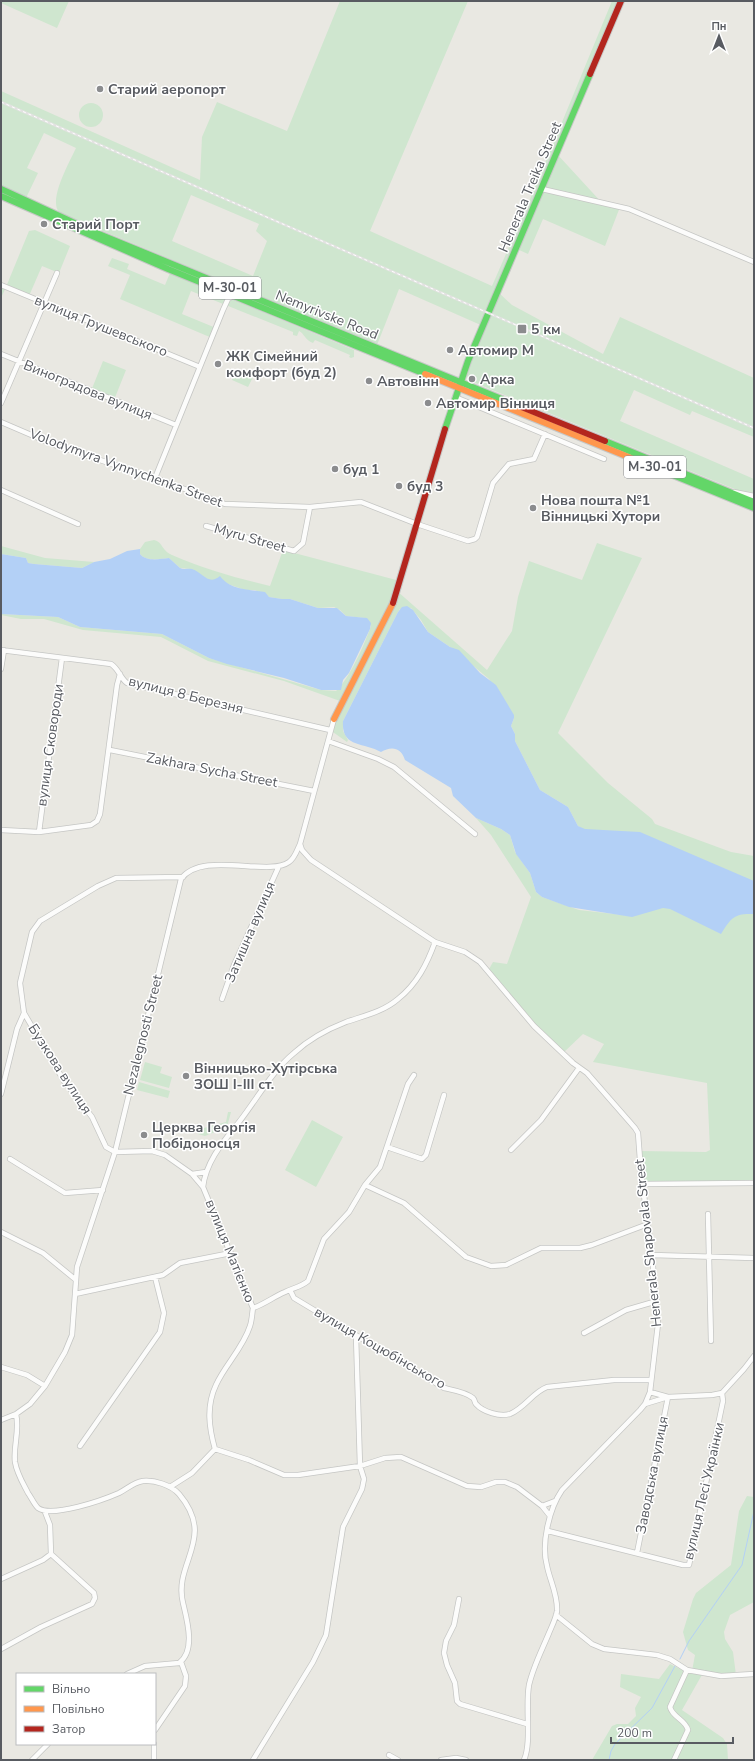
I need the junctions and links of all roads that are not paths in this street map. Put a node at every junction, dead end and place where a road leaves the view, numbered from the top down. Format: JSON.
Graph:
{"nodes":[{"id":1,"x":621,"y":1,"type":"edge"},
{"id":2,"x":1,"y":189,"type":"edge"},
{"id":3,"x":542,"y":189,"type":"junction"},
{"id":4,"x":1,"y":196,"type":"edge"},
{"id":5,"x":754,"y":262,"type":"edge"},
{"id":6,"x":57,"y":273,"type":"dead end"},
{"id":7,"x":1,"y":285,"type":"edge"},
{"id":8,"x":229,"y":296,"type":"junction"},
{"id":9,"x":44,"y":302,"type":"junction"},
{"id":10,"x":1,"y":354,"type":"edge"},
{"id":11,"x":19,"y":361,"type":"junction"},
{"id":12,"x":200,"y":367,"type":"junction"},
{"id":13,"x":459,"y":385,"type":"junction"},
{"id":14,"x":455,"y":397,"type":"junction"},
{"id":15,"x":1,"y":403,"type":"edge"},
{"id":16,"x":1,"y":422,"type":"edge"},
{"id":17,"x":176,"y":425,"type":"junction"},
{"id":18,"x":545,"y":434,"type":"junction"},
{"id":19,"x":604,"y":460,"type":"dead end"},
{"id":20,"x":155,"y":478,"type":"junction"},
{"id":21,"x":1,"y":490,"type":"edge"},
{"id":22,"x":726,"y":490,"type":"junction"},
{"id":23,"x":754,"y":496,"type":"edge"},
{"id":24,"x":754,"y":502,"type":"edge"},
{"id":25,"x":310,"y":507,"type":"junction"},
{"id":26,"x":754,"y":508,"type":"edge"},
{"id":27,"x":78,"y":524,"type":"dead end"},
{"id":28,"x":417,"y":524,"type":"junction"},
{"id":29,"x":206,"y":526,"type":"dead end"},
{"id":30,"x":2,"y":650,"type":"edge"},
{"id":31,"x":62,"y":658,"type":"junction"},
{"id":32,"x":1,"y":669,"type":"edge"},
{"id":33,"x":120,"y":674,"type":"junction"},
{"id":34,"x":334,"y":720,"type":"joint"},
{"id":35,"x":330,"y":730,"type":"junction"},
{"id":36,"x":328,"y":741,"type":"junction"},
{"id":37,"x":110,"y":750,"type":"junction"},
{"id":38,"x":314,"y":791,"type":"junction"},
{"id":39,"x":1,"y":830,"type":"edge"},
{"id":40,"x":39,"y":832,"type":"junction"},
{"id":41,"x":475,"y":834,"type":"dead end"},
{"id":42,"x":300,"y":844,"type":"junction"},
{"id":43,"x":278,"y":866,"type":"junction"},
{"id":44,"x":183,"y":876,"type":"junction"},
{"id":45,"x":435,"y":942,"type":"junction"},
{"id":46,"x":222,"y":999,"type":"dead end"},
{"id":47,"x":24,"y":1012,"type":"junction"},
{"id":48,"x":579,"y":1068,"type":"junction"},
{"id":49,"x":414,"y":1075,"type":"dead end"},
{"id":50,"x":1,"y":1094,"type":"edge"},
{"id":51,"x":444,"y":1095,"type":"dead end"},
{"id":52,"x":120,"y":1143,"type":"dead end"},
{"id":53,"x":388,"y":1147,"type":"junction"},
{"id":54,"x":511,"y":1150,"type":"dead end"},
{"id":55,"x":115,"y":1152,"type":"junction"},
{"id":56,"x":10,"y":1159,"type":"dead end"},
{"id":57,"x":206,"y":1172,"type":"junction"},
{"id":58,"x":192,"y":1174,"type":"junction"},
{"id":59,"x":754,"y":1183,"type":"edge"},
{"id":60,"x":642,"y":1184,"type":"junction"},
{"id":61,"x":365,"y":1185,"type":"junction"},
{"id":62,"x":204,"y":1187,"type":"junction"},
{"id":63,"x":103,"y":1190,"type":"junction"},
{"id":64,"x":708,"y":1214,"type":"dead end"},
{"id":65,"x":648,"y":1224,"type":"junction"},
{"id":66,"x":1,"y":1232,"type":"edge"},
{"id":67,"x":231,"y":1253,"type":"junction"},
{"id":68,"x":652,"y":1255,"type":"junction"},
{"id":69,"x":708,"y":1258,"type":"junction"},
{"id":70,"x":754,"y":1258,"type":"edge"},
{"id":71,"x":155,"y":1277,"type":"junction"},
{"id":72,"x":76,"y":1280,"type":"junction"},
{"id":73,"x":290,"y":1290,"type":"junction"},
{"id":74,"x":75,"y":1294,"type":"junction"},
{"id":75,"x":657,"y":1301,"type":"junction"},
{"id":76,"x":253,"y":1308,"type":"junction"},
{"id":77,"x":584,"y":1333,"type":"dead end"},
{"id":78,"x":356,"y":1336,"type":"junction"},
{"id":79,"x":711,"y":1341,"type":"dead end"},
{"id":80,"x":754,"y":1356,"type":"edge"},
{"id":81,"x":1,"y":1367,"type":"edge"},
{"id":82,"x":651,"y":1380,"type":"junction"},
{"id":83,"x":45,"y":1386,"type":"junction"},
{"id":84,"x":650,"y":1392,"type":"junction"},
{"id":85,"x":722,"y":1393,"type":"junction"},
{"id":86,"x":668,"y":1397,"type":"junction"},
{"id":87,"x":645,"y":1404,"type":"junction"},
{"id":88,"x":16,"y":1414,"type":"junction"},
{"id":89,"x":1,"y":1420,"type":"edge"},
{"id":90,"x":80,"y":1446,"type":"dead end"},
{"id":91,"x":215,"y":1449,"type":"junction"},
{"id":92,"x":360,"y":1466,"type":"junction"},
{"id":93,"x":170,"y":1487,"type":"junction"},
{"id":94,"x":555,"y":1501,"type":"junction"},
{"id":95,"x":542,"y":1506,"type":"junction"},
{"id":96,"x":45,"y":1512,"type":"junction"},
{"id":97,"x":550,"y":1516,"type":"junction"},
{"id":98,"x":548,"y":1531,"type":"junction"},
{"id":99,"x":637,"y":1553,"type":"junction"},
{"id":100,"x":51,"y":1554,"type":"junction"},
{"id":101,"x":1,"y":1579,"type":"edge"},
{"id":102,"x":460,"y":1599,"type":"dead end"},
{"id":103,"x":556,"y":1615,"type":"junction"},
{"id":104,"x":1,"y":1649,"type":"edge"},
{"id":105,"x":181,"y":1662,"type":"junction"},
{"id":106,"x":687,"y":1670,"type":"junction"},
{"id":107,"x":129,"y":1673,"type":"edge"},
{"id":108,"x":754,"y":1674,"type":"edge"},
{"id":109,"x":527,"y":1724,"type":"junction"},
{"id":110,"x":156,"y":1729,"type":"edge"},
{"id":111,"x":47,"y":1745,"type":"edge"},
{"id":112,"x":154,"y":1745,"type":"edge"},
{"id":113,"x":389,"y":1755,"type":"dead end"},
{"id":114,"x":32,"y":1760,"type":"edge"},
{"id":115,"x":154,"y":1760,"type":"edge"},
{"id":116,"x":253,"y":1760,"type":"edge"},
{"id":117,"x":398,"y":1760,"type":"edge"},
{"id":118,"x":441,"y":1760,"type":"edge"},
{"id":119,"x":466,"y":1760,"type":"edge"},
{"id":120,"x":524,"y":1760,"type":"edge"},
{"id":121,"x":674,"y":1760,"type":"edge"}],
"edges":[{"from":1,"to":3,"type":"main road","name":"Henerala Treika Street"},
{"from":2,"to":13,"type":"main road","name":"Nemyrivske Road","number":"М-30-01"},
{"from":3,"to":5,"type":"street"},
{"from":3,"to":13,"type":"main road","name":"Henerala Treika Street"},
{"from":4,"to":8,"type":"main road","name":"Nemyrivske Road","number":"М-30-01"},
{"from":6,"to":9,"type":"street"},
{"from":7,"to":9,"type":"street","name":"вулиця Грушевського"},
{"from":8,"to":12,"type":"street"},
{"from":8,"to":13,"type":"main road","name":"Nemyrivske Road","number":"М-30-01"},
{"from":9,"to":11,"type":"street"},
{"from":9,"to":12,"type":"street","name":"вулиця Грушевського"},
{"from":10,"to":11,"type":"street","name":"Виноградова вулиця"},
{"from":11,"to":15,"type":"street"},
{"from":11,"to":17,"type":"street","name":"Виноградова вулиця"},
{"from":12,"to":17,"type":"street"},
{"from":13,"to":14,"type":"main road","name":"Henerala Treika Street"},
{"from":13,"to":22,"type":"main road","name":"Nemyrivske Road","number":"М-30-01"},
{"from":13,"to":26,"type":"main road","name":"Nemyrivske Road","number":"М-30-01"},
{"from":14,"to":18,"type":"street"},
{"from":14,"to":28,"type":"main road","name":"Henerala Treika Street"},
{"from":16,"to":20,"type":"street","name":"Volodymyra Vynnychenka Street"},
{"from":17,"to":20,"type":"street"},
{"from":18,"to":19,"type":"street"},
{"from":18,"to":28,"type":"street","name":"Volodymyra Vynnychenka Street"},
{"from":20,"to":25,"type":"street","name":"Volodymyra Vynnychenka Street"},
{"from":21,"to":27,"type":"street"},
{"from":22,"to":23,"type":"street"},
{"from":22,"to":24,"type":"main road","number":"М-30-01"},
{"from":25,"to":28,"type":"street","name":"Volodymyra Vynnychenka Street"},
{"from":25,"to":29,"type":"street","name":"Myru Street"},
{"from":28,"to":34,"type":"main road","name":"Henerala Treika Street"},
{"from":30,"to":31,"type":"street","name":"вулиця 8 Березня"},
{"from":30,"to":32,"type":"street"},
{"from":31,"to":33,"type":"street","name":"вулиця 8 Березня"},
{"from":31,"to":40,"type":"street","name":"вулиця Сковороди"},
{"from":33,"to":35,"type":"street","name":"вулиця 8 Березня"},
{"from":33,"to":37,"type":"street"},
{"from":34,"to":35,"type":"street"},
{"from":35,"to":36,"type":"street"},
{"from":36,"to":38,"type":"street"},
{"from":36,"to":41,"type":"street"},
{"from":37,"to":38,"type":"street","name":"Zakhara Sycha Street"},
{"from":37,"to":40,"type":"street"},
{"from":38,"to":42,"type":"street"},
{"from":39,"to":40,"type":"street"},
{"from":42,"to":43,"type":"street"},
{"from":42,"to":45,"type":"street","name":"Henerala Shapovala Street"},
{"from":43,"to":44,"type":"street"},
{"from":43,"to":46,"type":"street","name":"Затишна вулиця"},
{"from":44,"to":47,"type":"street","name":"Бузкова вулиця"},
{"from":44,"to":55,"type":"street","name":"Nezalegnosti Street"},
{"from":45,"to":48,"type":"street","name":"Henerala Shapovala Street"},
{"from":45,"to":57,"type":"street","name":"вулиця Матієнко"},
{"from":47,"to":50,"type":"street"},
{"from":47,"to":55,"type":"street","name":"Бузкова вулиця"},
{"from":48,"to":54,"type":"street"},
{"from":48,"to":60,"type":"street","name":"Henerala Shapovala Street"},
{"from":49,"to":53,"type":"street"},
{"from":51,"to":53,"type":"street"},
{"from":52,"to":55,"type":"street"},
{"from":53,"to":61,"type":"street"},
{"from":55,"to":58,"type":"street","name":"вулиця Матієнко"},
{"from":55,"to":63,"type":"street"},
{"from":56,"to":63,"type":"street"},
{"from":57,"to":58,"type":"street"},
{"from":57,"to":62,"type":"street","name":"вулиця Матієнко"},
{"from":58,"to":62,"type":"street","name":"вулиця Матієнко"},
{"from":59,"to":60,"type":"street"},
{"from":60,"to":65,"type":"street","name":"Henerala Shapovala Street"},
{"from":61,"to":65,"type":"street"},
{"from":61,"to":73,"type":"street"},
{"from":62,"to":67,"type":"street","name":"вулиця Матієнко"},
{"from":63,"to":72,"type":"street"},
{"from":64,"to":69,"type":"street"},
{"from":65,"to":68,"type":"street","name":"Henerala Shapovala Street"},
{"from":66,"to":72,"type":"street"},
{"from":67,"to":71,"type":"street"},
{"from":67,"to":76,"type":"street","name":"вулиця Матієнко"},
{"from":68,"to":69,"type":"street"},
{"from":68,"to":75,"type":"street","name":"Henerala Shapovala Street"},
{"from":69,"to":70,"type":"street"},
{"from":69,"to":79,"type":"street"},
{"from":71,"to":74,"type":"street"},
{"from":71,"to":90,"type":"street"},
{"from":72,"to":74,"type":"street"},
{"from":73,"to":76,"type":"street"},
{"from":73,"to":78,"type":"street","name":"вулиця Коцюбінського"},
{"from":74,"to":83,"type":"street"},
{"from":75,"to":77,"type":"street"},
{"from":75,"to":82,"type":"street","name":"Henerala Shapovala Street"},
{"from":76,"to":91,"type":"street","name":"вулиця Матієнко"},
{"from":78,"to":82,"type":"street","name":"вулиця Коцюбінського"},
{"from":78,"to":92,"type":"street"},
{"from":80,"to":85,"type":"street"},
{"from":81,"to":83,"type":"street"},
{"from":82,"to":84,"type":"street","name":"Henerala Shapovala Street"},
{"from":83,"to":88,"type":"street"},
{"from":84,"to":86,"type":"street"},
{"from":84,"to":87,"type":"street","name":"Henerala Shapovala Street"},
{"from":85,"to":86,"type":"street"},
{"from":85,"to":99,"type":"street","name":"вулиця Лесі Українки"},
{"from":86,"to":87,"type":"street"},
{"from":86,"to":99,"type":"street","name":"Заводська вулиця"},
{"from":87,"to":94,"type":"street","name":"Henerala Shapovala Street"},
{"from":88,"to":89,"type":"street"},
{"from":88,"to":96,"type":"street"},
{"from":91,"to":92,"type":"street"},
{"from":91,"to":93,"type":"street"},
{"from":92,"to":95,"type":"street"},
{"from":92,"to":116,"type":"street"},
{"from":93,"to":96,"type":"street"},
{"from":93,"to":105,"type":"street"},
{"from":94,"to":95,"type":"street"},
{"from":94,"to":97,"type":"street","name":"Henerala Shapovala Street"},
{"from":95,"to":97,"type":"street"},
{"from":96,"to":100,"type":"street"},
{"from":97,"to":98,"type":"street","name":"Henerala Shapovala Street"},
{"from":98,"to":99,"type":"street","name":"вулиця Лесі Українки"},
{"from":98,"to":103,"type":"street","name":"Henerala Shapovala Street"},
{"from":100,"to":101,"type":"street"},
{"from":100,"to":104,"type":"street"},
{"from":102,"to":109,"type":"street"},
{"from":103,"to":106,"type":"street"},
{"from":103,"to":109,"type":"street","name":"Henerala Shapovala Street"},
{"from":105,"to":107,"type":"street"},
{"from":105,"to":110,"type":"street"},
{"from":106,"to":108,"type":"street"},
{"from":106,"to":121,"type":"street"},
{"from":109,"to":120,"type":"street","name":"Henerala Shapovala Street"},
{"from":111,"to":114,"type":"street"},
{"from":112,"to":115,"type":"street"},
{"from":113,"to":117,"type":"street"},
{"from":118,"to":119,"type":"street"}]}
